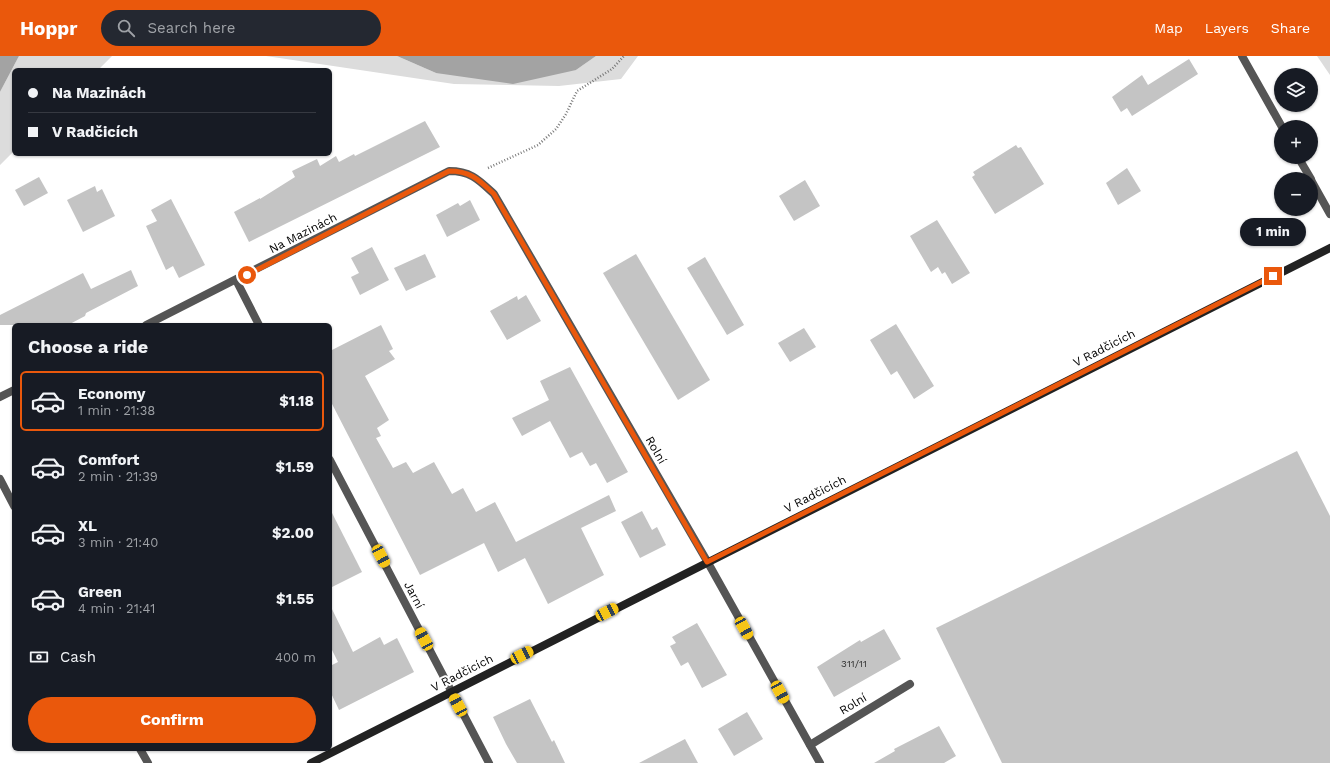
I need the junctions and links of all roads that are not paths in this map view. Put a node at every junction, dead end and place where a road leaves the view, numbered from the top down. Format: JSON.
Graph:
{"nodes":[{"id":1,"x":1242,"y":56,"type":"edge"},
{"id":2,"x":1278,"y":120,"type":"edge"},
{"id":3,"x":472,"y":175,"type":"joint"},
{"id":4,"x":1318,"y":192,"type":"edge"},
{"id":5,"x":1330,"y":214,"type":"edge"},
{"id":6,"x":1330,"y":248,"type":"edge"},
{"id":7,"x":236,"y":280,"type":"junction"},
{"id":8,"x":150,"y":323,"type":"edge"},
{"id":9,"x":258,"y":323,"type":"edge"},
{"id":10,"x":12,"y":391,"type":"edge"},
{"id":11,"x":0,"y":397,"type":"edge"},
{"id":12,"x":332,"y":464,"type":"edge"},
{"id":13,"x":0,"y":479,"type":"edge"},
{"id":14,"x":12,"y":502,"type":"edge"},
{"id":15,"x":707,"y":562,"type":"junction"},
{"id":16,"x":910,"y":684,"type":"dead end"},
{"id":17,"x":451,"y":691,"type":"junction"},
{"id":18,"x":810,"y":745,"type":"junction"},
{"id":19,"x":141,"y":751,"type":"edge"},
{"id":20,"x":148,"y":763,"type":"edge"},
{"id":21,"x":311,"y":763,"type":"edge"},
{"id":22,"x":489,"y":763,"type":"edge"},
{"id":23,"x":820,"y":763,"type":"edge"}],
"edges":[{"from":1,"to":2,"type":"street"},
{"from":3,"to":7,"type":"street","name":"Na Mazinách"},
{"from":3,"to":15,"type":"street","name":"Rolní"},
{"from":4,"to":5,"type":"street"},
{"from":6,"to":15,"type":"street","name":"V Radčicích"},
{"from":7,"to":8,"type":"street","name":"Na Mazinách"},
{"from":7,"to":9,"type":"street"},
{"from":10,"to":11,"type":"street"},
{"from":12,"to":17,"type":"street","name":"Jarní"},
{"from":13,"to":14,"type":"street"},
{"from":15,"to":17,"type":"street","name":"V Radčicích"},
{"from":15,"to":18,"type":"street","name":"Rolní"},
{"from":16,"to":18,"type":"street","name":"Rolní"},
{"from":17,"to":21,"type":"street","name":"V Radčicích"},
{"from":17,"to":22,"type":"street","name":"Jarní"},
{"from":18,"to":23,"type":"street","name":"Rolní"},
{"from":19,"to":20,"type":"street"}]}
